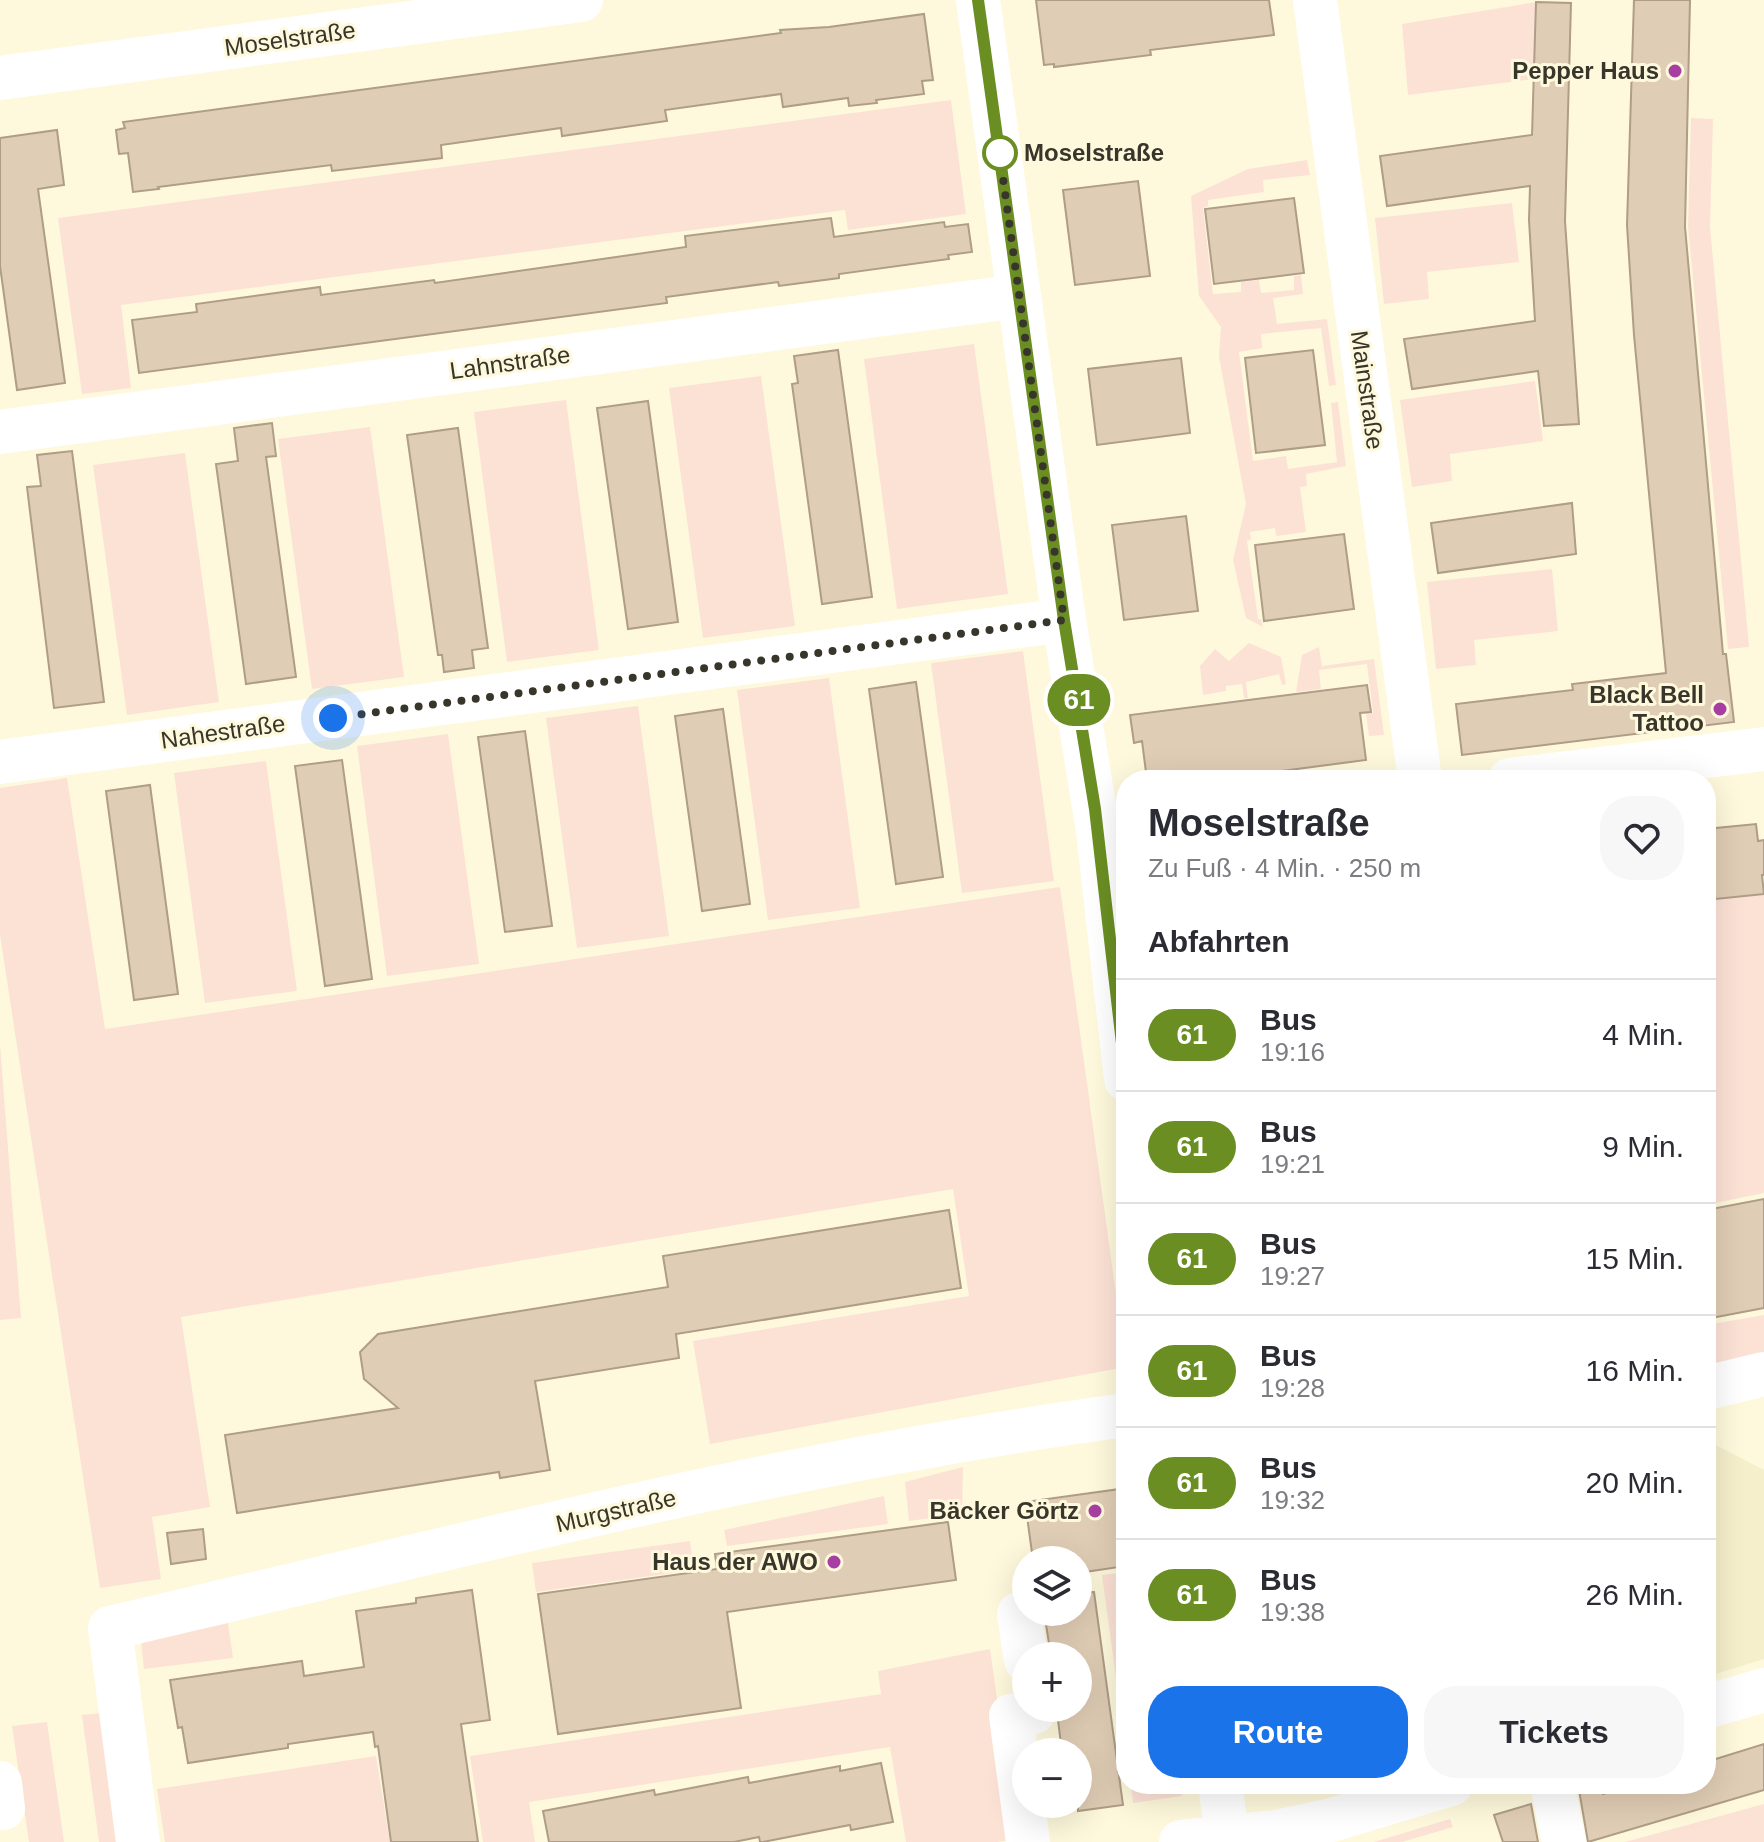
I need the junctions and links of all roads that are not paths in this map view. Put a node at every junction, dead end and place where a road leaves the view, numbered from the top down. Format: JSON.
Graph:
{"nodes":[{"id":1,"x":581,"y":0,"type":"edge"},
{"id":2,"x":978,"y":0,"type":"edge"},
{"id":3,"x":1315,"y":0,"type":"edge"},
{"id":4,"x":0,"y":78,"type":"edge"},
{"id":5,"x":1019,"y":296,"type":"junction"},
{"id":6,"x":0,"y":432,"type":"edge"},
{"id":7,"x":1064,"y":620,"type":"junction"},
{"id":8,"x":1764,"y":749,"type":"edge"},
{"id":9,"x":0,"y":762,"type":"edge"},
{"id":10,"x":1419,"y":770,"type":"edge"},
{"id":11,"x":1592,"y":770,"type":"edge"},
{"id":12,"x":1112,"y":829,"type":"edge"},
{"id":13,"x":1116,"y":900,"type":"edge"},
{"id":14,"x":1764,"y":1374,"type":"edge"},
{"id":15,"x":1716,"y":1386,"type":"edge"},
{"id":16,"x":1116,"y":1416,"type":"edge"},
{"id":17,"x":1764,"y":1690,"type":"edge"},
{"id":18,"x":1716,"y":1704,"type":"edge"},
{"id":19,"x":1035,"y":1724,"type":"edge"},
{"id":20,"x":1223,"y":1794,"type":"edge"},
{"id":21,"x":1418,"y":1794,"type":"edge"},
{"id":22,"x":1554,"y":1794,"type":"edge"},
{"id":23,"x":1041,"y":1822,"type":"edge"},
{"id":24,"x":1238,"y":1838,"type":"edge"},
{"id":25,"x":138,"y":1842,"type":"edge"},
{"id":26,"x":1181,"y":1842,"type":"edge"},
{"id":27,"x":1564,"y":1842,"type":"edge"}],
"edges":[{"from":1,"to":4,"type":"street","name":"Moselstraße"},
{"from":2,"to":5,"type":"street"},
{"from":3,"to":10,"type":"street","name":"Mainstraße"},
{"from":5,"to":6,"type":"street","name":"Lahnstraße"},
{"from":5,"to":7,"type":"street"},
{"from":7,"to":9,"type":"street","name":"Nahestraße"},
{"from":7,"to":12,"type":"street"},
{"from":8,"to":11,"type":"street"},
{"from":12,"to":13,"type":"street"},
{"from":14,"to":15,"type":"street"},
{"from":16,"to":25,"type":"street","name":"Murgstraße"},
{"from":17,"to":18,"type":"street"},
{"from":19,"to":23,"type":"street"},
{"from":20,"to":24,"type":"street"},
{"from":21,"to":24,"type":"street"},
{"from":22,"to":27,"type":"street"},
{"from":24,"to":26,"type":"street"}]}
